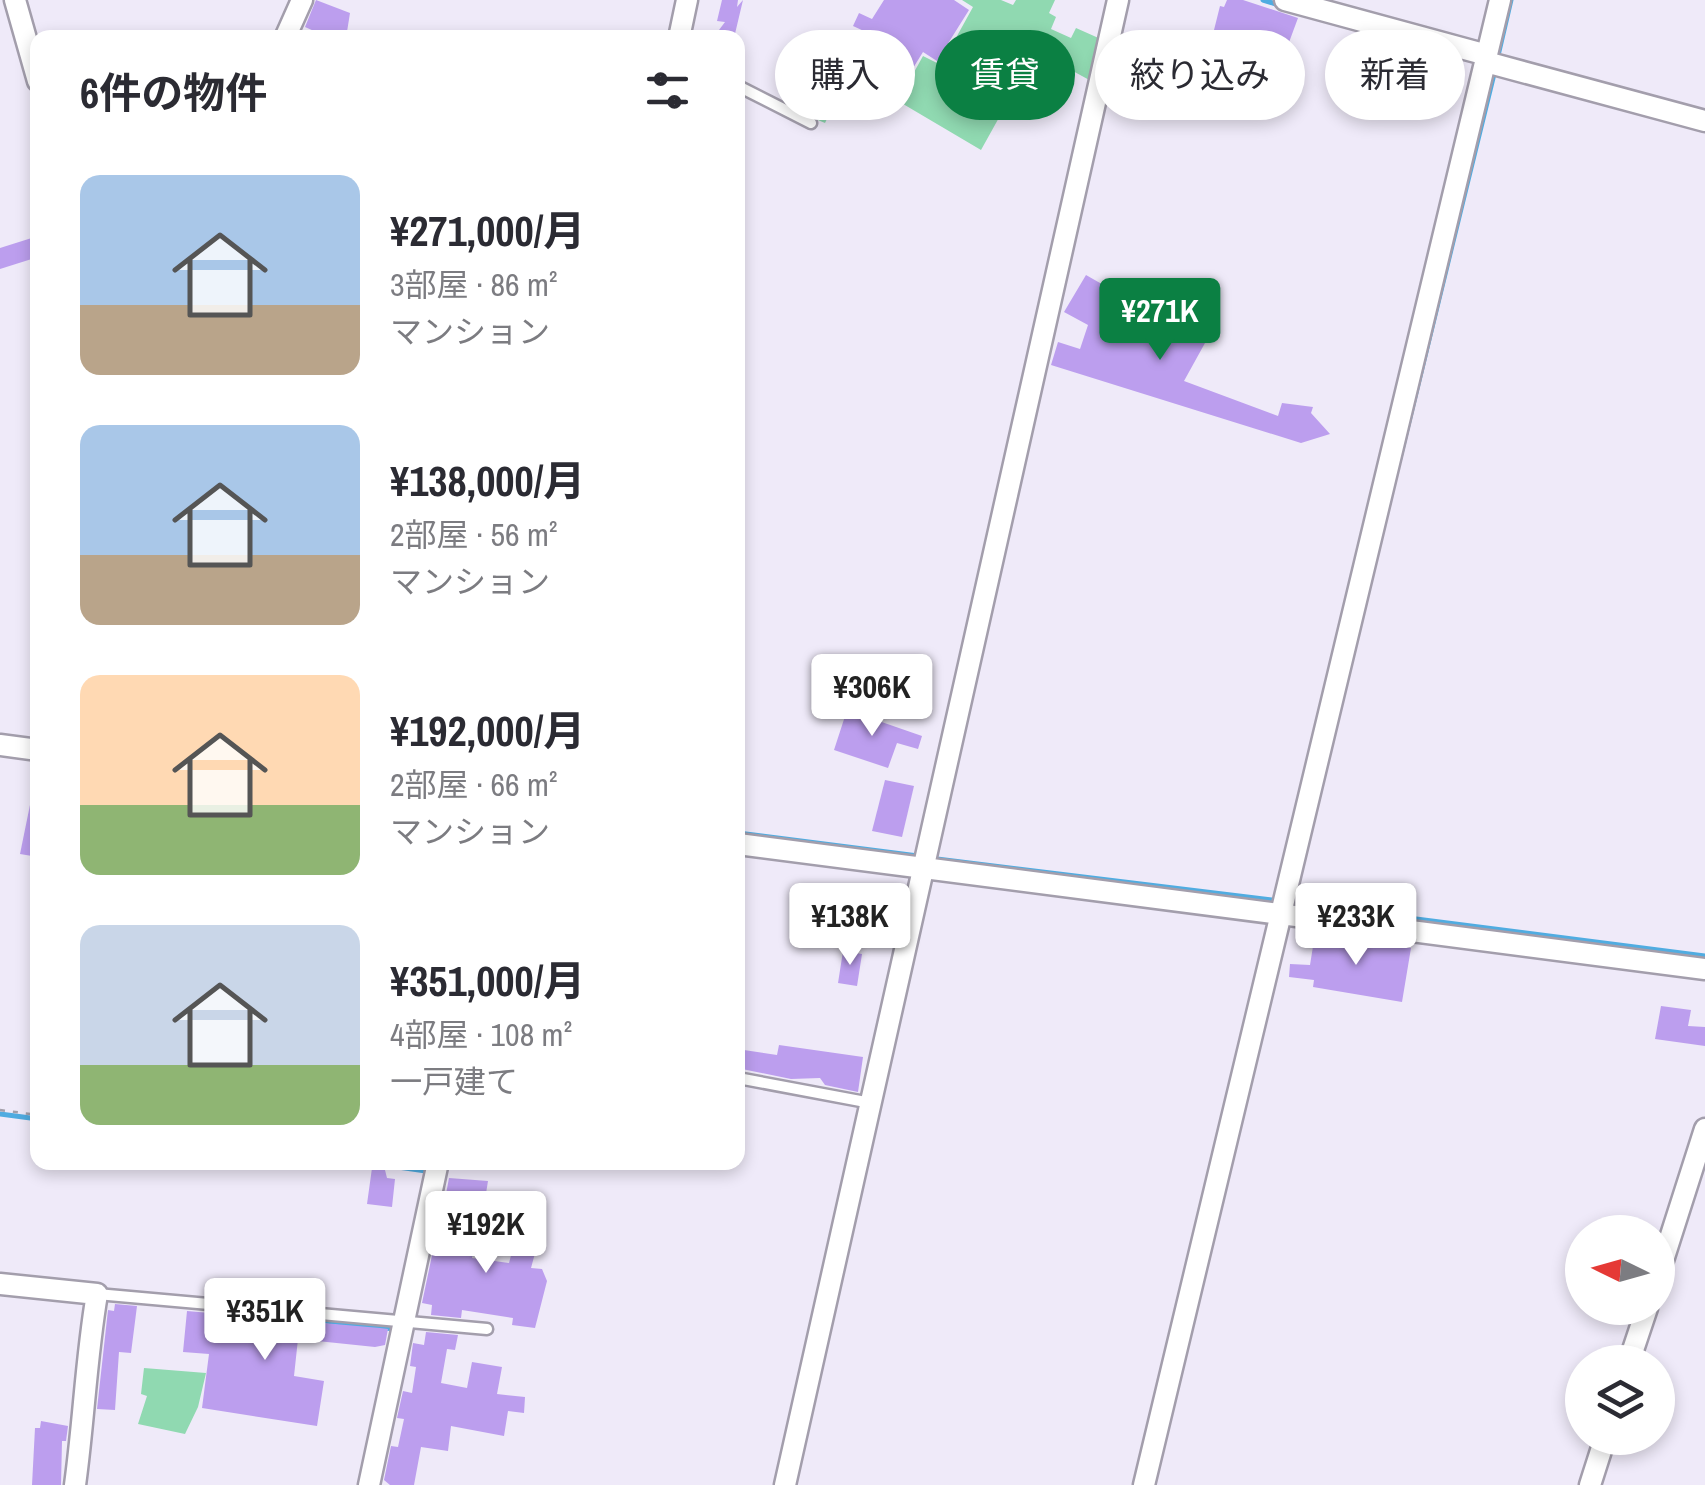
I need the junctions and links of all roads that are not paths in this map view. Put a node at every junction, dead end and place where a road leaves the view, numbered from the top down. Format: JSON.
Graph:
{"nodes":[{"id":1,"x":15,"y":0,"type":"edge"},
{"id":2,"x":302,"y":0,"type":"edge"},
{"id":3,"x":687,"y":0,"type":"edge"},
{"id":4,"x":1118,"y":0,"type":"edge"},
{"id":5,"x":1285,"y":0,"type":"edge"},
{"id":6,"x":1500,"y":0,"type":"edge"},
{"id":7,"x":289,"y":30,"type":"edge"},
{"id":8,"x":681,"y":30,"type":"edge"},
{"id":9,"x":30,"y":52,"type":"edge"},
{"id":10,"x":1486,"y":59,"type":"junction"},
{"id":11,"x":745,"y":90,"type":"edge"},
{"id":12,"x":1705,"y":121,"type":"edge"},
{"id":13,"x":811,"y":123,"type":"dead end"},
{"id":14,"x":0,"y":745,"type":"edge"},
{"id":15,"x":30,"y":749,"type":"edge"},
{"id":16,"x":745,"y":845,"type":"edge"},
{"id":17,"x":925,"y":861,"type":"junction"},
{"id":18,"x":1285,"y":905,"type":"junction"},
{"id":19,"x":1705,"y":968,"type":"edge"},
{"id":20,"x":745,"y":1079,"type":"edge"},
{"id":21,"x":871,"y":1103,"type":"junction"},
{"id":22,"x":1705,"y":1129,"type":"edge"},
{"id":23,"x":437,"y":1170,"type":"edge"},
{"id":24,"x":434,"y":1213,"type":"junction"},
{"id":25,"x":1675,"y":1223,"type":"edge"},
{"id":26,"x":507,"y":1224,"type":"dead end"},
{"id":27,"x":0,"y":1284,"type":"edge"},
{"id":28,"x":97,"y":1296,"type":"junction"},
{"id":29,"x":411,"y":1322,"type":"junction"},
{"id":30,"x":488,"y":1328,"type":"dead end"},
{"id":31,"x":1600,"y":1455,"type":"edge"},
{"id":32,"x":75,"y":1485,"type":"edge"},
{"id":33,"x":369,"y":1485,"type":"edge"},
{"id":34,"x":786,"y":1485,"type":"edge"},
{"id":35,"x":1144,"y":1485,"type":"edge"},
{"id":36,"x":1590,"y":1485,"type":"edge"}],
"edges":[{"from":1,"to":9,"type":"street"},
{"from":2,"to":7,"type":"street"},
{"from":3,"to":8,"type":"street"},
{"from":4,"to":17,"type":"street"},
{"from":5,"to":10,"type":"street"},
{"from":6,"to":10,"type":"street"},
{"from":10,"to":12,"type":"street"},
{"from":10,"to":18,"type":"street"},
{"from":11,"to":13,"type":"lane"},
{"from":14,"to":15,"type":"street"},
{"from":16,"to":17,"type":"street"},
{"from":17,"to":18,"type":"street"},
{"from":17,"to":21,"type":"street"},
{"from":18,"to":19,"type":"street"},
{"from":18,"to":35,"type":"street"},
{"from":20,"to":21,"type":"lane"},
{"from":21,"to":34,"type":"street"},
{"from":22,"to":25,"type":"street"},
{"from":23,"to":24,"type":"street"},
{"from":24,"to":26,"type":"lane"},
{"from":24,"to":29,"type":"street"},
{"from":27,"to":28,"type":"street"},
{"from":28,"to":29,"type":"lane"},
{"from":28,"to":32,"type":"street"},
{"from":29,"to":30,"type":"lane"},
{"from":29,"to":33,"type":"street"},
{"from":31,"to":36,"type":"street"}]}
